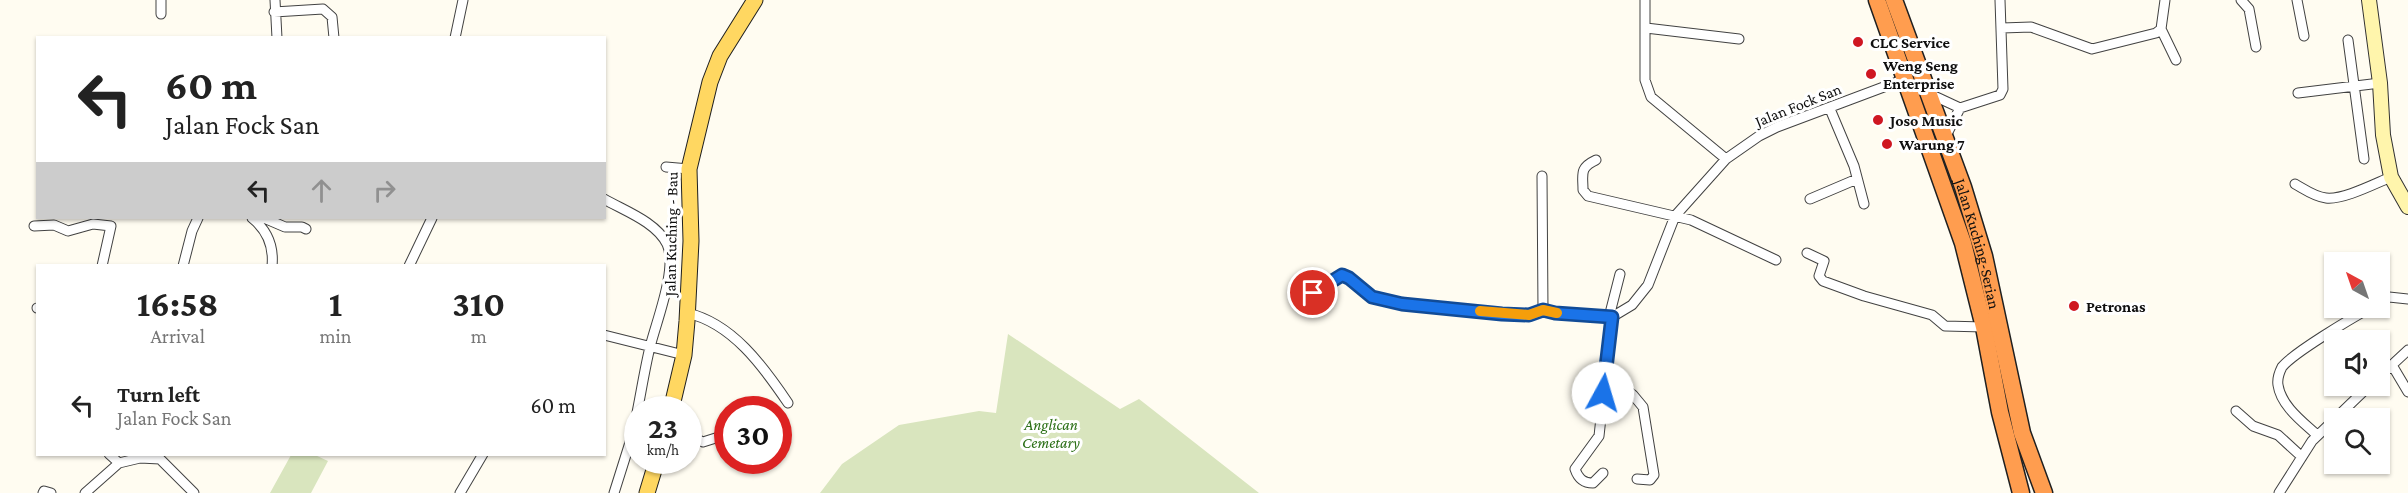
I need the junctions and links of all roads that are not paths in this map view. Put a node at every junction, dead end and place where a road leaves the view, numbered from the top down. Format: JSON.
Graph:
{"nodes":[{"id":1,"x":161,"y":0,"type":"edge"},
{"id":2,"x":274,"y":0,"type":"edge"},
{"id":3,"x":463,"y":0,"type":"edge"},
{"id":4,"x":755,"y":0,"type":"edge"},
{"id":5,"x":1645,"y":0,"type":"edge"},
{"id":6,"x":1877,"y":0,"type":"edge"},
{"id":7,"x":1894,"y":0,"type":"edge"},
{"id":8,"x":2000,"y":0,"type":"edge"},
{"id":9,"x":2165,"y":0,"type":"edge"},
{"id":10,"x":2241,"y":0,"type":"edge"},
{"id":11,"x":2297,"y":0,"type":"edge"},
{"id":12,"x":2369,"y":0,"type":"edge"},
{"id":13,"x":274,"y":12,"type":"junction"},
{"id":14,"x":161,"y":14,"type":"dead end"},
{"id":15,"x":1646,"y":28,"type":"junction"},
{"id":16,"x":2002,"y":28,"type":"junction"},
{"id":17,"x":2161,"y":29,"type":"junction"},
{"id":18,"x":277,"y":36,"type":"edge"},
{"id":19,"x":334,"y":36,"type":"edge"},
{"id":20,"x":454,"y":36,"type":"edge"},
{"id":21,"x":2304,"y":36,"type":"dead end"},
{"id":22,"x":1739,"y":39,"type":"dead end"},
{"id":23,"x":2348,"y":40,"type":"dead end"},
{"id":24,"x":2256,"y":47,"type":"dead end"},
{"id":25,"x":2176,"y":60,"type":"dead end"},
{"id":26,"x":1905,"y":79,"type":"junction"},
{"id":27,"x":2380,"y":83,"type":"junction"},
{"id":28,"x":2353,"y":87,"type":"junction"},
{"id":29,"x":1928,"y":93,"type":"junction"},
{"id":30,"x":2298,"y":93,"type":"dead end"},
{"id":31,"x":1960,"y":108,"type":"junction"},
{"id":32,"x":1830,"y":109,"type":"junction"},
{"id":33,"x":1945,"y":139,"type":"junction"},
{"id":34,"x":1726,"y":159,"type":"junction"},
{"id":35,"x":2364,"y":159,"type":"dead end"},
{"id":36,"x":1596,"y":160,"type":"dead end"},
{"id":37,"x":666,"y":167,"type":"dead end"},
{"id":38,"x":689,"y":170,"type":"junction"},
{"id":39,"x":1542,"y":176,"type":"dead end"},
{"id":40,"x":2391,"y":177,"type":"junction"},
{"id":41,"x":1857,"y":179,"type":"junction"},
{"id":42,"x":2295,"y":184,"type":"dead end"},
{"id":43,"x":1809,"y":199,"type":"dead end"},
{"id":44,"x":606,"y":201,"type":"edge"},
{"id":45,"x":1864,"y":204,"type":"dead end"},
{"id":46,"x":2408,"y":207,"type":"edge"},
{"id":47,"x":1675,"y":216,"type":"junction"},
{"id":48,"x":198,"y":219,"type":"edge"},
{"id":49,"x":253,"y":219,"type":"edge"},
{"id":50,"x":266,"y":219,"type":"edge"},
{"id":51,"x":432,"y":219,"type":"edge"},
{"id":52,"x":34,"y":226,"type":"dead end"},
{"id":53,"x":306,"y":229,"type":"dead end"},
{"id":54,"x":1807,"y":253,"type":"dead end"},
{"id":55,"x":1776,"y":260,"type":"dead end"},
{"id":56,"x":102,"y":264,"type":"edge"},
{"id":57,"x":184,"y":264,"type":"edge"},
{"id":58,"x":272,"y":264,"type":"edge"},
{"id":59,"x":411,"y":264,"type":"edge"},
{"id":60,"x":1620,"y":274,"type":"dead end"},
{"id":61,"x":1305,"y":295,"type":"dead end"},
{"id":62,"x":2390,"y":297,"type":"edge"},
{"id":63,"x":2408,"y":299,"type":"edge"},
{"id":64,"x":1543,"y":310,"type":"junction"},
{"id":65,"x":687,"y":313,"type":"junction"},
{"id":66,"x":1611,"y":317,"type":"junction"},
{"id":67,"x":2355,"y":318,"type":"edge"},
{"id":68,"x":1984,"y":327,"type":"junction"},
{"id":69,"x":606,"y":335,"type":"edge"},
{"id":70,"x":650,"y":346,"type":"junction"},
{"id":71,"x":2408,"y":350,"type":"edge"},
{"id":72,"x":684,"y":355,"type":"junction"},
{"id":73,"x":2392,"y":365,"type":"joint"},
{"id":74,"x":1605,"y":372,"type":"junction"},
{"id":75,"x":2408,"y":392,"type":"edge"},
{"id":76,"x":674,"y":396,"type":"edge"},
{"id":77,"x":783,"y":396,"type":"edge"},
{"id":78,"x":2358,"y":396,"type":"edge"},
{"id":79,"x":2236,"y":411,"type":"dead end"},
{"id":80,"x":2317,"y":435,"type":"junction"},
{"id":81,"x":111,"y":456,"type":"edge"},
{"id":82,"x":482,"y":456,"type":"edge"},
{"id":83,"x":2302,"y":457,"type":"junction"},
{"id":84,"x":119,"y":463,"type":"junction"},
{"id":85,"x":1603,"y":473,"type":"dead end"},
{"id":86,"x":653,"y":474,"type":"edge"},
{"id":87,"x":1637,"y":479,"type":"dead end"},
{"id":88,"x":42,"y":493,"type":"edge"},
{"id":89,"x":51,"y":493,"type":"edge"},
{"id":90,"x":85,"y":493,"type":"edge"},
{"id":91,"x":194,"y":493,"type":"edge"},
{"id":92,"x":460,"y":493,"type":"edge"},
{"id":93,"x":614,"y":493,"type":"edge"},
{"id":94,"x":647,"y":493,"type":"edge"},
{"id":95,"x":2021,"y":493,"type":"edge"},
{"id":96,"x":2044,"y":493,"type":"edge"},
{"id":97,"x":2279,"y":493,"type":"edge"}],
"edges":[{"from":1,"to":14,"type":"street"},
{"from":2,"to":13,"type":"street"},
{"from":3,"to":20,"type":"street"},
{"from":4,"to":38,"type":"main road","name":"Jalan Kuching - Bau"},
{"from":5,"to":15,"type":"street"},
{"from":6,"to":26,"type":"highway","name":"Jalan Kuching-Serian"},
{"from":7,"to":29,"type":"highway","name":"Jalan Kuching-Serian"},
{"from":8,"to":16,"type":"street"},
{"from":9,"to":17,"type":"street"},
{"from":10,"to":24,"type":"street"},
{"from":11,"to":21,"type":"street"},
{"from":12,"to":27,"type":"street"},
{"from":13,"to":18,"type":"street"},
{"from":13,"to":19,"type":"street"},
{"from":15,"to":22,"type":"street"},
{"from":15,"to":34,"type":"street"},
{"from":16,"to":17,"type":"street"},
{"from":16,"to":31,"type":"street"},
{"from":17,"to":25,"type":"street"},
{"from":23,"to":28,"type":"street"},
{"from":26,"to":32,"type":"street","name":"Jalan Fock San"},
{"from":26,"to":68,"type":"highway","name":"Jalan Kuching-Serian"},
{"from":27,"to":28,"type":"street"},
{"from":27,"to":40,"type":"street"},
{"from":28,"to":30,"type":"street"},
{"from":28,"to":35,"type":"street"},
{"from":29,"to":31,"type":"street"},
{"from":29,"to":33,"type":"highway","name":"Jalan Kuching-Serian"},
{"from":31,"to":33,"type":"street"},
{"from":32,"to":34,"type":"street","name":"Jalan Fock San"},
{"from":32,"to":41,"type":"street"},
{"from":33,"to":96,"type":"highway","name":"Jalan Kuching-Serian"},
{"from":34,"to":47,"type":"street","name":"Jalan Fock San"},
{"from":36,"to":47,"type":"street"},
{"from":37,"to":38,"type":"street"},
{"from":38,"to":65,"type":"main road","name":"Jalan Kuching - Bau"},
{"from":39,"to":64,"type":"street"},
{"from":40,"to":42,"type":"street"},
{"from":40,"to":46,"type":"street"},
{"from":41,"to":43,"type":"street"},
{"from":41,"to":45,"type":"street"},
{"from":44,"to":70,"type":"street"},
{"from":47,"to":55,"type":"street"},
{"from":47,"to":66,"type":"street","name":"Jalan Fock San"},
{"from":48,"to":57,"type":"street"},
{"from":49,"to":58,"type":"street"},
{"from":50,"to":53,"type":"street"},
{"from":51,"to":59,"type":"street"},
{"from":52,"to":56,"type":"street"},
{"from":54,"to":68,"type":"street"},
{"from":60,"to":66,"type":"street"},
{"from":61,"to":64,"type":"street"},
{"from":62,"to":63,"type":"street"},
{"from":64,"to":66,"type":"street"},
{"from":65,"to":72,"type":"main road","name":"Jalan Kuching - Bau"},
{"from":65,"to":77,"type":"street"},
{"from":66,"to":74,"type":"street"},
{"from":67,"to":80,"type":"street"},
{"from":68,"to":95,"type":"highway","name":"Jalan Kuching-Serian"},
{"from":69,"to":70,"type":"street"},
{"from":70,"to":72,"type":"street"},
{"from":70,"to":93,"type":"street"},
{"from":71,"to":73,"type":"street"},
{"from":72,"to":76,"type":"main road","name":"Jalan Kuching - Bau"},
{"from":73,"to":75,"type":"street"},
{"from":74,"to":85,"type":"street"},
{"from":74,"to":87,"type":"street"},
{"from":78,"to":80,"type":"street"},
{"from":79,"to":83,"type":"street"},
{"from":80,"to":83,"type":"street"},
{"from":81,"to":84,"type":"street"},
{"from":82,"to":92,"type":"street"},
{"from":83,"to":97,"type":"street"},
{"from":84,"to":90,"type":"street"},
{"from":84,"to":91,"type":"street"},
{"from":86,"to":94,"type":"main road"},
{"from":88,"to":89,"type":"street"}]}
